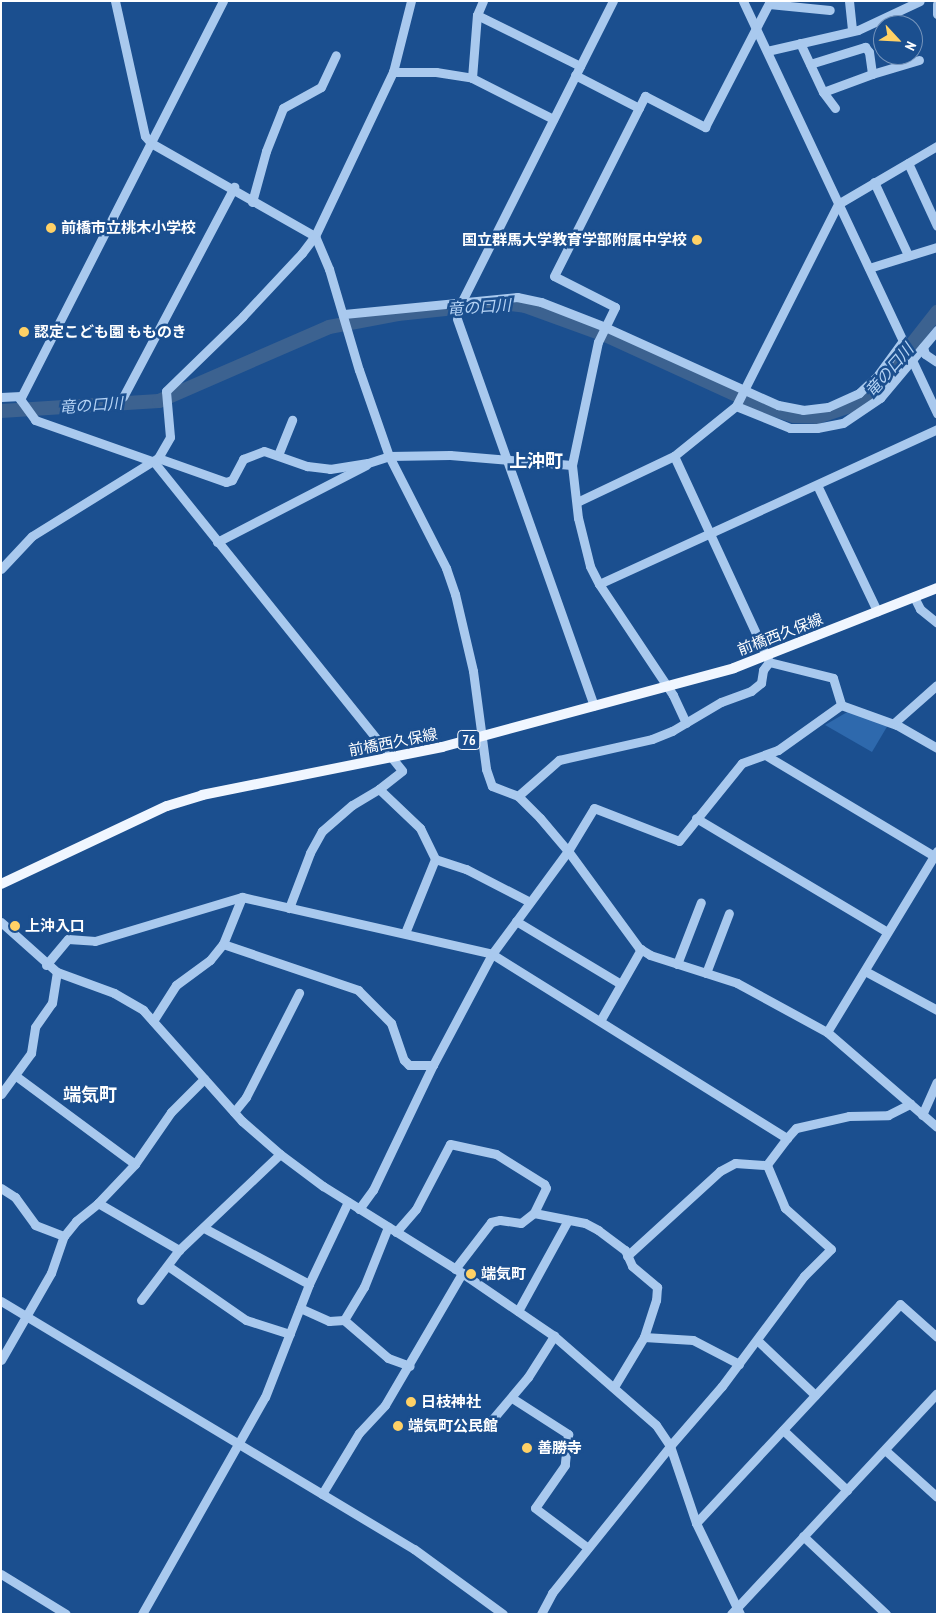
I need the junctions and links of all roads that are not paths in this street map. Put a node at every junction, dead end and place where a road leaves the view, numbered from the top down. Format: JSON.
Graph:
{"nodes":[{"id":1,"x":115,"y":1,"type":"edge"},
{"id":2,"x":223,"y":1,"type":"edge"},
{"id":3,"x":410,"y":1,"type":"edge"},
{"id":4,"x":484,"y":1,"type":"edge"},
{"id":5,"x":613,"y":1,"type":"edge"},
{"id":6,"x":743,"y":1,"type":"edge"},
{"id":7,"x":849,"y":1,"type":"edge"},
{"id":8,"x":920,"y":1,"type":"edge"},
{"id":9,"x":770,"y":2,"type":"edge"},
{"id":10,"x":937,"y":4,"type":"edge"},
{"id":11,"x":830,"y":10,"type":"dead end"},
{"id":12,"x":937,"y":14,"type":"edge"},
{"id":13,"x":476,"y":15,"type":"junction"},
{"id":14,"x":756,"y":30,"type":"junction"},
{"id":15,"x":852,"y":31,"type":"junction"},
{"id":16,"x":800,"y":43,"type":"junction"},
{"id":17,"x":767,"y":51,"type":"junction"},
{"id":18,"x":336,"y":55,"type":"dead end"},
{"id":19,"x":810,"y":64,"type":"junction"},
{"id":20,"x":902,"y":65,"type":"edge"},
{"id":21,"x":578,"y":71,"type":"junction"},
{"id":22,"x":393,"y":72,"type":"junction"},
{"id":23,"x":872,"y":74,"type":"junction"},
{"id":24,"x":472,"y":78,"type":"junction"},
{"id":25,"x":824,"y":92,"type":"junction"},
{"id":26,"x":639,"y":108,"type":"junction"},
{"id":27,"x":835,"y":108,"type":"dead end"},
{"id":28,"x":553,"y":119,"type":"junction"},
{"id":29,"x":151,"y":143,"type":"junction"},
{"id":30,"x":937,"y":146,"type":"edge"},
{"id":31,"x":908,"y":163,"type":"junction"},
{"id":32,"x":874,"y":182,"type":"junction"},
{"id":33,"x":234,"y":187,"type":"junction"},
{"id":34,"x":252,"y":202,"type":"junction"},
{"id":35,"x":838,"y":204,"type":"junction"},
{"id":36,"x":937,"y":226,"type":"edge"},
{"id":37,"x":315,"y":236,"type":"junction"},
{"id":38,"x":937,"y":247,"type":"edge"},
{"id":39,"x":908,"y":255,"type":"junction"},
{"id":40,"x":869,"y":268,"type":"junction"},
{"id":41,"x":462,"y":301,"type":"junction"},
{"id":42,"x":344,"y":314,"type":"junction"},
{"id":43,"x":457,"y":319,"type":"dead end"},
{"id":44,"x":604,"y":328,"type":"junction"},
{"id":45,"x":937,"y":330,"type":"edge"},
{"id":46,"x":903,"y":343,"type":"junction"},
{"id":47,"x":923,"y":348,"type":"junction"},
{"id":48,"x":911,"y":361,"type":"junction"},
{"id":49,"x":937,"y":362,"type":"edge"},
{"id":50,"x":744,"y":390,"type":"junction"},
{"id":51,"x":1,"y":397,"type":"edge"},
{"id":52,"x":123,"y":397,"type":"dead end"},
{"id":53,"x":21,"y":398,"type":"junction"},
{"id":54,"x":736,"y":405,"type":"junction"},
{"id":55,"x":937,"y":414,"type":"edge"},
{"id":56,"x":292,"y":420,"type":"dead end"},
{"id":57,"x":937,"y":428,"type":"edge"},
{"id":58,"x":278,"y":454,"type":"junction"},
{"id":59,"x":388,"y":456,"type":"junction"},
{"id":60,"x":674,"y":456,"type":"junction"},
{"id":61,"x":156,"y":460,"type":"junction"},
{"id":62,"x":507,"y":460,"type":"junction"},
{"id":63,"x":368,"y":463,"type":"junction"},
{"id":64,"x":572,"y":465,"type":"junction"},
{"id":65,"x":817,"y":485,"type":"junction"},
{"id":66,"x":576,"y":502,"type":"junction"},
{"id":67,"x":712,"y":533,"type":"junction"},
{"id":68,"x":217,"y":542,"type":"junction"},
{"id":69,"x":1,"y":569,"type":"edge"},
{"id":70,"x":599,"y":584,"type":"junction"},
{"id":71,"x":937,"y":588,"type":"edge"},
{"id":72,"x":914,"y":597,"type":"junction"},
{"id":73,"x":877,"y":611,"type":"junction"},
{"id":74,"x":937,"y":623,"type":"edge"},
{"id":75,"x":769,"y":659,"type":"junction"},
{"id":76,"x":937,"y":685,"type":"edge"},
{"id":77,"x":667,"y":686,"type":"junction"},
{"id":78,"x":841,"y":705,"type":"junction"},
{"id":79,"x":594,"y":706,"type":"junction"},
{"id":80,"x":686,"y":723,"type":"junction"},
{"id":81,"x":894,"y":723,"type":"junction"},
{"id":82,"x":482,"y":736,"type":"junction"},
{"id":83,"x":937,"y":748,"type":"edge"},
{"id":84,"x":767,"y":756,"type":"junction"},
{"id":85,"x":392,"y":757,"type":"junction"},
{"id":86,"x":379,"y":790,"type":"junction"},
{"id":87,"x":518,"y":796,"type":"junction"},
{"id":88,"x":696,"y":818,"type":"junction"},
{"id":89,"x":568,"y":851,"type":"junction"},
{"id":90,"x":935,"y":854,"type":"edge"},
{"id":91,"x":435,"y":859,"type":"junction"},
{"id":92,"x":1,"y":884,"type":"edge"},
{"id":93,"x":242,"y":897,"type":"junction"},
{"id":94,"x":530,"y":902,"type":"junction"},
{"id":95,"x":701,"y":902,"type":"dead end"},
{"id":96,"x":289,"y":908,"type":"junction"},
{"id":97,"x":728,"y":913,"type":"dead end"},
{"id":98,"x":516,"y":921,"type":"junction"},
{"id":99,"x":1,"y":922,"type":"edge"},
{"id":100,"x":887,"y":932,"type":"junction"},
{"id":101,"x":405,"y":933,"type":"junction"},
{"id":102,"x":223,"y":944,"type":"junction"},
{"id":103,"x":641,"y":949,"type":"junction"},
{"id":104,"x":492,"y":954,"type":"junction"},
{"id":105,"x":677,"y":964,"type":"junction"},
{"id":106,"x":46,"y":965,"type":"junction"},
{"id":107,"x":865,"y":971,"type":"junction"},
{"id":108,"x":57,"y":972,"type":"junction"},
{"id":109,"x":706,"y":973,"type":"junction"},
{"id":110,"x":621,"y":984,"type":"junction"},
{"id":111,"x":299,"y":993,"type":"dead end"},
{"id":112,"x":937,"y":1010,"type":"edge"},
{"id":113,"x":600,"y":1021,"type":"junction"},
{"id":114,"x":153,"y":1022,"type":"junction"},
{"id":115,"x":827,"y":1032,"type":"junction"},
{"id":116,"x":433,"y":1065,"type":"junction"},
{"id":117,"x":16,"y":1076,"type":"junction"},
{"id":118,"x":204,"y":1079,"type":"junction"},
{"id":119,"x":937,"y":1082,"type":"edge"},
{"id":120,"x":2,"y":1093,"type":"edge"},
{"id":121,"x":910,"y":1104,"type":"junction"},
{"id":122,"x":234,"y":1112,"type":"junction"},
{"id":123,"x":922,"y":1115,"type":"junction"},
{"id":124,"x":937,"y":1127,"type":"edge"},
{"id":125,"x":787,"y":1138,"type":"junction"},
{"id":126,"x":280,"y":1154,"type":"junction"},
{"id":127,"x":135,"y":1164,"type":"junction"},
{"id":128,"x":767,"y":1165,"type":"junction"},
{"id":129,"x":1,"y":1188,"type":"edge"},
{"id":130,"x":348,"y":1202,"type":"junction"},
{"id":131,"x":98,"y":1203,"type":"junction"},
{"id":132,"x":358,"y":1209,"type":"junction"},
{"id":133,"x":534,"y":1213,"type":"junction"},
{"id":134,"x":568,"y":1220,"type":"junction"},
{"id":135,"x":204,"y":1228,"type":"junction"},
{"id":136,"x":392,"y":1229,"type":"junction"},
{"id":137,"x":64,"y":1236,"type":"junction"},
{"id":138,"x":179,"y":1250,"type":"junction"},
{"id":139,"x":627,"y":1256,"type":"junction"},
{"id":140,"x":168,"y":1266,"type":"junction"},
{"id":141,"x":459,"y":1271,"type":"junction"},
{"id":142,"x":309,"y":1284,"type":"junction"},
{"id":143,"x":141,"y":1300,"type":"dead end"},
{"id":144,"x":1,"y":1301,"type":"edge"},
{"id":145,"x":300,"y":1308,"type":"junction"},
{"id":146,"x":518,"y":1311,"type":"junction"},
{"id":147,"x":24,"y":1315,"type":"junction"},
{"id":148,"x":344,"y":1320,"type":"junction"},
{"id":149,"x":290,"y":1334,"type":"junction"},
{"id":150,"x":554,"y":1336,"type":"junction"},
{"id":151,"x":644,"y":1337,"type":"junction"},
{"id":152,"x":937,"y":1337,"type":"edge"},
{"id":153,"x":757,"y":1340,"type":"junction"},
{"id":154,"x":1,"y":1360,"type":"edge"},
{"id":155,"x":739,"y":1364,"type":"junction"},
{"id":156,"x":410,"y":1366,"type":"junction"},
{"id":157,"x":614,"y":1387,"type":"junction"},
{"id":158,"x":937,"y":1393,"type":"edge"},
{"id":159,"x":815,"y":1395,"type":"junction"},
{"id":160,"x":512,"y":1398,"type":"junction"},
{"id":161,"x":485,"y":1428,"type":"dead end"},
{"id":162,"x":783,"y":1430,"type":"junction"},
{"id":163,"x":238,"y":1443,"type":"junction"},
{"id":164,"x":670,"y":1446,"type":"junction"},
{"id":165,"x":885,"y":1450,"type":"junction"},
{"id":166,"x":847,"y":1490,"type":"junction"},
{"id":167,"x":322,"y":1494,"type":"junction"},
{"id":168,"x":937,"y":1498,"type":"edge"},
{"id":169,"x":696,"y":1524,"type":"junction"},
{"id":170,"x":804,"y":1536,"type":"junction"},
{"id":171,"x":588,"y":1548,"type":"junction"},
{"id":172,"x":1,"y":1574,"type":"edge"},
{"id":173,"x":735,"y":1612,"type":"edge"},
{"id":174,"x":66,"y":1614,"type":"edge"},
{"id":175,"x":142,"y":1614,"type":"edge"},
{"id":176,"x":503,"y":1614,"type":"edge"},
{"id":177,"x":541,"y":1614,"type":"edge"},
{"id":178,"x":886,"y":1614,"type":"edge"}],
"edges":[{"from":1,"to":29,"type":"street"},
{"from":2,"to":29,"type":"street"},
{"from":3,"to":22,"type":"street"},
{"from":4,"to":13,"type":"street"},
{"from":5,"to":21,"type":"street"},
{"from":6,"to":14,"type":"street"},
{"from":7,"to":15,"type":"street"},
{"from":8,"to":15,"type":"street"},
{"from":9,"to":11,"type":"street"},
{"from":9,"to":14,"type":"street"},
{"from":10,"to":12,"type":"street"},
{"from":13,"to":21,"type":"street"},
{"from":13,"to":24,"type":"street"},
{"from":14,"to":17,"type":"street"},
{"from":14,"to":26,"type":"street"},
{"from":15,"to":16,"type":"street"},
{"from":16,"to":17,"type":"street"},
{"from":16,"to":19,"type":"street"},
{"from":17,"to":35,"type":"street"},
{"from":18,"to":34,"type":"street"},
{"from":19,"to":23,"type":"street"},
{"from":19,"to":25,"type":"street"},
{"from":20,"to":23,"type":"street"},
{"from":21,"to":26,"type":"street"},
{"from":21,"to":28,"type":"street"},
{"from":22,"to":24,"type":"street"},
{"from":22,"to":37,"type":"street"},
{"from":23,"to":25,"type":"street"},
{"from":24,"to":28,"type":"street"},
{"from":25,"to":27,"type":"street"},
{"from":26,"to":44,"type":"street"},
{"from":28,"to":41,"type":"street"},
{"from":29,"to":33,"type":"street"},
{"from":29,"to":53,"type":"street"},
{"from":30,"to":31,"type":"street"},
{"from":31,"to":32,"type":"street"},
{"from":31,"to":36,"type":"street"},
{"from":32,"to":35,"type":"street"},
{"from":32,"to":39,"type":"street"},
{"from":33,"to":34,"type":"street"},
{"from":33,"to":52,"type":"street"},
{"from":34,"to":37,"type":"street"},
{"from":35,"to":40,"type":"street"},
{"from":35,"to":50,"type":"street"},
{"from":37,"to":42,"type":"street"},
{"from":37,"to":61,"type":"street"},
{"from":38,"to":39,"type":"street"},
{"from":39,"to":40,"type":"street"},
{"from":40,"to":46,"type":"street"},
{"from":41,"to":42,"type":"street"},
{"from":41,"to":44,"type":"street"},
{"from":42,"to":59,"type":"street"},
{"from":43,"to":62,"type":"street"},
{"from":44,"to":50,"type":"street"},
{"from":44,"to":64,"type":"street"},
{"from":45,"to":47,"type":"street"},
{"from":46,"to":48,"type":"street"},
{"from":46,"to":50,"type":"street"},
{"from":47,"to":48,"type":"street"},
{"from":47,"to":49,"type":"street"},
{"from":48,"to":54,"type":"street"},
{"from":48,"to":55,"type":"street"},
{"from":50,"to":54,"type":"street"},
{"from":51,"to":53,"type":"street"},
{"from":53,"to":61,"type":"street"},
{"from":54,"to":60,"type":"street"},
{"from":56,"to":58,"type":"street"},
{"from":57,"to":65,"type":"street"},
{"from":58,"to":61,"type":"street"},
{"from":58,"to":63,"type":"street"},
{"from":59,"to":62,"type":"street"},
{"from":59,"to":63,"type":"street"},
{"from":59,"to":82,"type":"street"},
{"from":60,"to":66,"type":"street"},
{"from":60,"to":67,"type":"street"},
{"from":61,"to":68,"type":"street"},
{"from":61,"to":69,"type":"street"},
{"from":62,"to":64,"type":"street"},
{"from":62,"to":79,"type":"street"},
{"from":63,"to":68,"type":"street"},
{"from":64,"to":66,"type":"street"},
{"from":65,"to":67,"type":"street"},
{"from":65,"to":73,"type":"street"},
{"from":66,"to":70,"type":"street"},
{"from":67,"to":70,"type":"street"},
{"from":67,"to":75,"type":"street"},
{"from":68,"to":85,"type":"street"},
{"from":70,"to":77,"type":"street"},
{"from":71,"to":72,"type":"main road","name":"前橋西久保線","number":"76"},
{"from":72,"to":73,"type":"main road","name":"前橋西久保線","number":"76"},
{"from":72,"to":74,"type":"street"},
{"from":73,"to":75,"type":"main road","name":"前橋西久保線","number":"76"},
{"from":75,"to":77,"type":"main road","name":"前橋西久保線","number":"76"},
{"from":75,"to":78,"type":"street"},
{"from":75,"to":80,"type":"street"},
{"from":76,"to":81,"type":"street"},
{"from":77,"to":79,"type":"main road","name":"前橋西久保線","number":"76"},
{"from":77,"to":80,"type":"street"},
{"from":78,"to":81,"type":"street"},
{"from":78,"to":84,"type":"street"},
{"from":79,"to":82,"type":"main road","name":"前橋西久保線","number":"76"},
{"from":80,"to":87,"type":"street"},
{"from":81,"to":83,"type":"street"},
{"from":82,"to":85,"type":"main road","name":"前橋西久保線","number":"76"},
{"from":82,"to":87,"type":"street"},
{"from":84,"to":88,"type":"street"},
{"from":84,"to":90,"type":"street"},
{"from":85,"to":86,"type":"street"},
{"from":85,"to":92,"type":"main road","name":"前橋西久保線","number":"76"},
{"from":86,"to":91,"type":"street"},
{"from":86,"to":96,"type":"street"},
{"from":87,"to":89,"type":"street"},
{"from":88,"to":89,"type":"street"},
{"from":88,"to":100,"type":"street"},
{"from":89,"to":94,"type":"street"},
{"from":89,"to":103,"type":"street"},
{"from":90,"to":100,"type":"street"},
{"from":91,"to":94,"type":"street"},
{"from":91,"to":101,"type":"street"},
{"from":93,"to":96,"type":"street"},
{"from":93,"to":102,"type":"street"},
{"from":93,"to":106,"type":"street"},
{"from":94,"to":98,"type":"street"},
{"from":95,"to":105,"type":"street"},
{"from":96,"to":101,"type":"street"},
{"from":97,"to":109,"type":"street"},
{"from":98,"to":104,"type":"street"},
{"from":98,"to":110,"type":"street"},
{"from":99,"to":106,"type":"street"},
{"from":100,"to":107,"type":"street"},
{"from":101,"to":104,"type":"street"},
{"from":102,"to":114,"type":"street"},
{"from":102,"to":116,"type":"street"},
{"from":103,"to":105,"type":"street"},
{"from":103,"to":110,"type":"street"},
{"from":104,"to":113,"type":"street"},
{"from":104,"to":116,"type":"street"},
{"from":105,"to":109,"type":"street"},
{"from":106,"to":108,"type":"street"},
{"from":107,"to":112,"type":"street"},
{"from":107,"to":115,"type":"street"},
{"from":108,"to":114,"type":"street"},
{"from":108,"to":117,"type":"street"},
{"from":109,"to":115,"type":"street"},
{"from":110,"to":113,"type":"street"},
{"from":111,"to":122,"type":"street"},
{"from":113,"to":125,"type":"street"},
{"from":114,"to":118,"type":"street"},
{"from":115,"to":121,"type":"street"},
{"from":116,"to":132,"type":"street"},
{"from":117,"to":120,"type":"street"},
{"from":117,"to":127,"type":"street"},
{"from":118,"to":122,"type":"street"},
{"from":118,"to":127,"type":"street"},
{"from":119,"to":123,"type":"street"},
{"from":121,"to":123,"type":"street"},
{"from":121,"to":125,"type":"street"},
{"from":122,"to":126,"type":"street"},
{"from":123,"to":124,"type":"street"},
{"from":125,"to":128,"type":"street"},
{"from":126,"to":130,"type":"street"},
{"from":126,"to":135,"type":"street"},
{"from":127,"to":131,"type":"street"},
{"from":128,"to":139,"type":"street"},
{"from":128,"to":153,"type":"street"},
{"from":129,"to":137,"type":"street"},
{"from":130,"to":132,"type":"street"},
{"from":130,"to":142,"type":"street"},
{"from":131,"to":137,"type":"street"},
{"from":131,"to":138,"type":"street"},
{"from":132,"to":136,"type":"street"},
{"from":133,"to":134,"type":"street"},
{"from":133,"to":136,"type":"street"},
{"from":133,"to":141,"type":"street"},
{"from":134,"to":139,"type":"street"},
{"from":134,"to":146,"type":"street"},
{"from":135,"to":138,"type":"street"},
{"from":135,"to":142,"type":"street"},
{"from":136,"to":141,"type":"street"},
{"from":136,"to":148,"type":"street"},
{"from":137,"to":147,"type":"street"},
{"from":138,"to":140,"type":"street"},
{"from":139,"to":151,"type":"street"},
{"from":140,"to":143,"type":"street"},
{"from":140,"to":149,"type":"street"},
{"from":141,"to":146,"type":"street"},
{"from":141,"to":156,"type":"street"},
{"from":142,"to":145,"type":"street"},
{"from":144,"to":147,"type":"street"},
{"from":145,"to":148,"type":"street"},
{"from":145,"to":149,"type":"street"},
{"from":146,"to":150,"type":"street"},
{"from":147,"to":154,"type":"street"},
{"from":147,"to":163,"type":"street"},
{"from":148,"to":156,"type":"street"},
{"from":149,"to":163,"type":"street"},
{"from":150,"to":157,"type":"street"},
{"from":150,"to":160,"type":"street"},
{"from":151,"to":155,"type":"street"},
{"from":151,"to":157,"type":"street"},
{"from":152,"to":159,"type":"street"},
{"from":153,"to":155,"type":"street"},
{"from":153,"to":159,"type":"street"},
{"from":155,"to":164,"type":"street"},
{"from":156,"to":167,"type":"street"},
{"from":157,"to":164,"type":"street"},
{"from":158,"to":165,"type":"street"},
{"from":159,"to":162,"type":"street"},
{"from":160,"to":161,"type":"street"},
{"from":160,"to":171,"type":"street"},
{"from":162,"to":166,"type":"street"},
{"from":162,"to":169,"type":"street"},
{"from":163,"to":167,"type":"street"},
{"from":163,"to":175,"type":"street"},
{"from":164,"to":169,"type":"street"},
{"from":164,"to":171,"type":"street"},
{"from":165,"to":166,"type":"street"},
{"from":165,"to":168,"type":"street"},
{"from":166,"to":170,"type":"street"},
{"from":167,"to":176,"type":"street"},
{"from":169,"to":173,"type":"street"},
{"from":170,"to":173,"type":"street"},
{"from":170,"to":178,"type":"street"},
{"from":171,"to":177,"type":"street"},
{"from":172,"to":174,"type":"street"}]}
